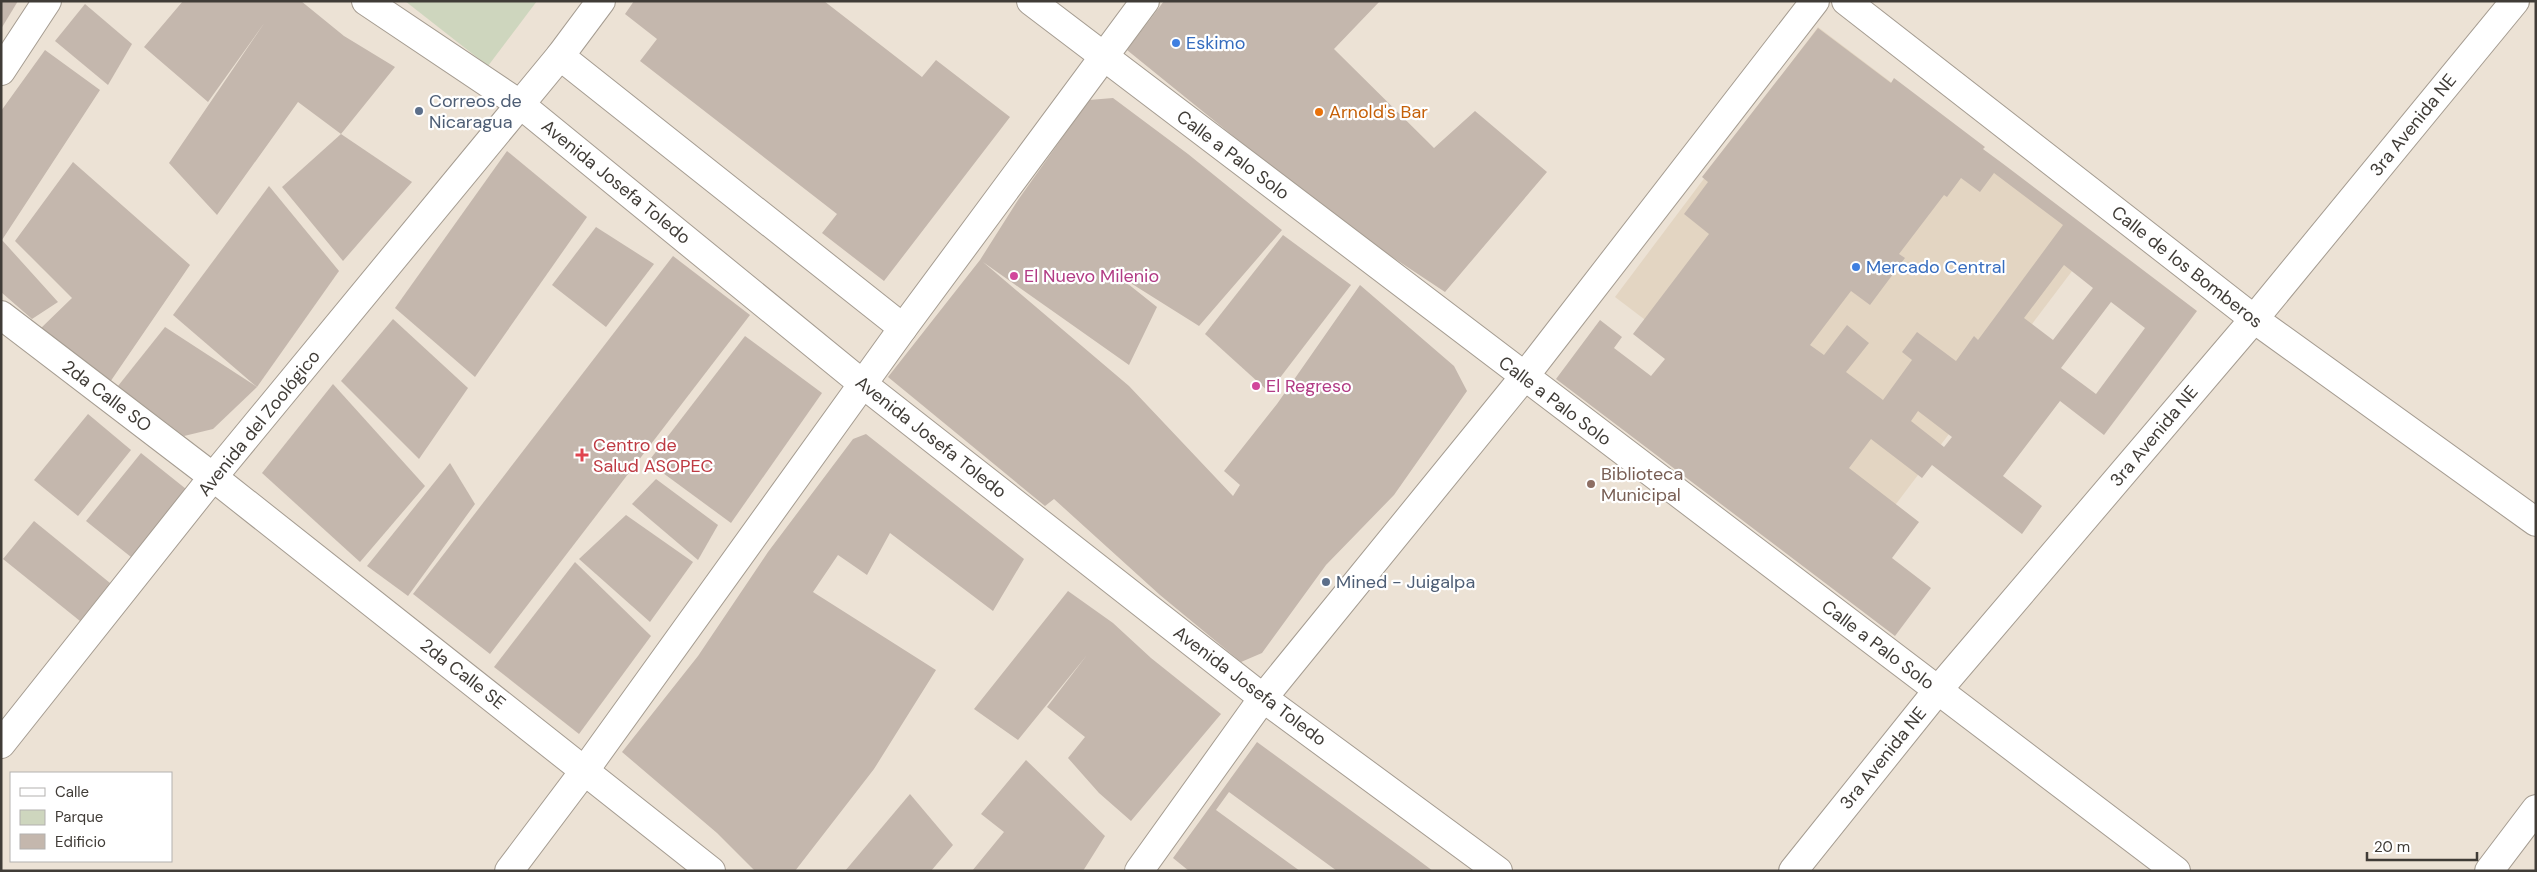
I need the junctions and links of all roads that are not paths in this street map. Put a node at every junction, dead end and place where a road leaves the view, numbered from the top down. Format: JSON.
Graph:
{"nodes":[{"id":1,"x":47,"y":1,"type":"edge"},
{"id":2,"x":366,"y":1,"type":"edge"},
{"id":3,"x":601,"y":1,"type":"edge"},
{"id":4,"x":1031,"y":1,"type":"edge"},
{"id":5,"x":1145,"y":1,"type":"edge"},
{"id":6,"x":1815,"y":1,"type":"edge"},
{"id":7,"x":1846,"y":1,"type":"edge"},
{"id":8,"x":2515,"y":1,"type":"edge"},
{"id":9,"x":560,"y":56,"type":"junction"},
{"id":10,"x":1104,"y":56,"type":"junction"},
{"id":11,"x":1,"y":71,"type":"edge"},
{"id":12,"x":521,"y":105,"type":"junction"},
{"id":13,"x":1,"y":315,"type":"edge"},
{"id":14,"x":2254,"y":319,"type":"junction"},
{"id":15,"x":903,"y":328,"type":"junction"},
{"id":16,"x":1524,"y":378,"type":"junction"},
{"id":17,"x":864,"y":385,"type":"junction"},
{"id":18,"x":213,"y":478,"type":"junction"},
{"id":19,"x":2536,"y":522,"type":"edge"},
{"id":20,"x":1938,"y":690,"type":"junction"},
{"id":21,"x":1262,"y":698,"type":"junction"},
{"id":22,"x":1,"y":744,"type":"edge"},
{"id":23,"x":585,"y":770,"type":"junction"},
{"id":24,"x":2536,"y":809,"type":"edge"},
{"id":25,"x":509,"y":871,"type":"edge"},
{"id":26,"x":711,"y":871,"type":"edge"},
{"id":27,"x":1139,"y":871,"type":"edge"},
{"id":28,"x":1498,"y":871,"type":"edge"},
{"id":29,"x":1792,"y":871,"type":"edge"},
{"id":30,"x":2176,"y":871,"type":"edge"},
{"id":31,"x":2489,"y":871,"type":"edge"}],
"edges":[{"from":1,"to":11,"type":"street"},
{"from":2,"to":12,"type":"street","name":"Avenida Josefa Toledo"},
{"from":3,"to":9,"type":"street","name":"Avenida del Zoológico"},
{"from":4,"to":10,"type":"street","name":"Calle a Palo Solo"},
{"from":5,"to":10,"type":"street"},
{"from":6,"to":16,"type":"street"},
{"from":7,"to":14,"type":"street","name":"Calle de los Bomberos"},
{"from":8,"to":14,"type":"street","name":"3ra Avenida NE"},
{"from":9,"to":12,"type":"street","name":"Avenida del Zoológico"},
{"from":9,"to":15,"type":"street"},
{"from":10,"to":15,"type":"street"},
{"from":10,"to":16,"type":"street","name":"Calle a Palo Solo"},
{"from":12,"to":17,"type":"street","name":"Avenida Josefa Toledo"},
{"from":12,"to":18,"type":"street","name":"Avenida del Zoológico"},
{"from":13,"to":18,"type":"street","name":"2da Calle SO"},
{"from":14,"to":19,"type":"street","name":"Calle de los Bomberos"},
{"from":14,"to":20,"type":"street","name":"3ra Avenida NE"},
{"from":15,"to":17,"type":"street"},
{"from":16,"to":20,"type":"street","name":"Calle a Palo Solo"},
{"from":16,"to":21,"type":"street"},
{"from":17,"to":21,"type":"street","name":"Avenida Josefa Toledo"},
{"from":17,"to":23,"type":"street"},
{"from":18,"to":22,"type":"street","name":"Avenida del Zoológico"},
{"from":18,"to":23,"type":"street","name":"2da Calle SE"},
{"from":20,"to":29,"type":"street","name":"3ra Avenida NE"},
{"from":20,"to":30,"type":"street","name":"Calle a Palo Solo"},
{"from":21,"to":27,"type":"street"},
{"from":21,"to":28,"type":"street","name":"Avenida Josefa Toledo"},
{"from":23,"to":25,"type":"street"},
{"from":23,"to":26,"type":"street","name":"2da Calle SE"},
{"from":24,"to":31,"type":"street"}]}
